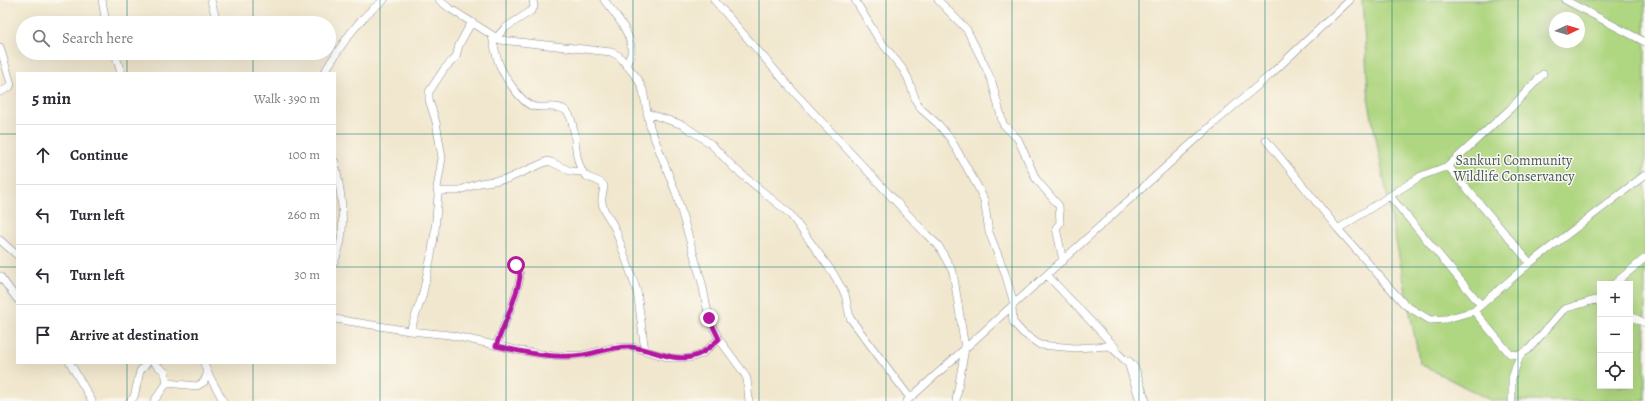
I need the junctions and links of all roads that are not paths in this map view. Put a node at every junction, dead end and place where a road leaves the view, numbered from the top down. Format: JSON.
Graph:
{"nodes":[{"id":1,"x":102,"y":0,"type":"edge"},
{"id":2,"x":211,"y":0,"type":"edge"},
{"id":3,"x":384,"y":0,"type":"edge"},
{"id":4,"x":439,"y":0,"type":"edge"},
{"id":5,"x":533,"y":0,"type":"edge"},
{"id":6,"x":604,"y":0,"type":"edge"},
{"id":7,"x":714,"y":0,"type":"edge"},
{"id":8,"x":855,"y":0,"type":"edge"},
{"id":9,"x":938,"y":0,"type":"edge"},
{"id":10,"x":1350,"y":0,"type":"edge"},
{"id":11,"x":1565,"y":0,"type":"edge"},
{"id":12,"x":105,"y":16,"type":"edge"},
{"id":13,"x":215,"y":16,"type":"edge"},
{"id":14,"x":471,"y":23,"type":"junction"},
{"id":15,"x":494,"y":37,"type":"junction"},
{"id":16,"x":1645,"y":42,"type":"edge"},
{"id":17,"x":0,"y":47,"type":"edge"},
{"id":18,"x":336,"y":55,"type":"edge"},
{"id":19,"x":117,"y":60,"type":"edge"},
{"id":20,"x":333,"y":60,"type":"edge"},
{"id":21,"x":626,"y":64,"type":"junction"},
{"id":22,"x":121,"y":72,"type":"edge"},
{"id":23,"x":325,"y":72,"type":"edge"},
{"id":24,"x":1543,"y":74,"type":"dead end"},
{"id":25,"x":0,"y":92,"type":"edge"},
{"id":26,"x":647,"y":113,"type":"junction"},
{"id":27,"x":1266,"y":140,"type":"dead end"},
{"id":28,"x":1448,"y":166,"type":"junction"},
{"id":29,"x":336,"y":168,"type":"edge"},
{"id":30,"x":583,"y":172,"type":"junction"},
{"id":31,"x":1645,"y":175,"type":"edge"},
{"id":32,"x":438,"y":191,"type":"junction"},
{"id":33,"x":1390,"y":196,"type":"junction"},
{"id":34,"x":1338,"y":229,"type":"junction"},
{"id":35,"x":0,"y":240,"type":"edge"},
{"id":36,"x":16,"y":254,"type":"edge"},
{"id":37,"x":336,"y":258,"type":"edge"},
{"id":38,"x":1645,"y":258,"type":"edge"},
{"id":39,"x":1062,"y":261,"type":"junction"},
{"id":40,"x":1530,"y":263,"type":"junction"},
{"id":41,"x":516,"y":265,"type":"dead end"},
{"id":42,"x":1047,"y":275,"type":"junction"},
{"id":43,"x":0,"y":276,"type":"edge"},
{"id":44,"x":1618,"y":281,"type":"edge"},
{"id":45,"x":16,"y":297,"type":"edge"},
{"id":46,"x":1597,"y":299,"type":"edge"},
{"id":47,"x":1013,"y":306,"type":"junction"},
{"id":48,"x":1481,"y":306,"type":"junction"},
{"id":49,"x":1474,"y":311,"type":"junction"},
{"id":50,"x":1632,"y":317,"type":"edge"},
{"id":51,"x":336,"y":318,"type":"edge"},
{"id":52,"x":1645,"y":323,"type":"edge"},
{"id":53,"x":410,"y":330,"type":"junction"},
{"id":54,"x":719,"y":339,"type":"junction"},
{"id":55,"x":496,"y":346,"type":"junction"},
{"id":56,"x":965,"y":348,"type":"junction"},
{"id":57,"x":645,"y":351,"type":"junction"},
{"id":58,"x":1520,"y":355,"type":"junction"},
{"id":59,"x":71,"y":364,"type":"edge"},
{"id":60,"x":146,"y":364,"type":"edge"},
{"id":61,"x":155,"y":364,"type":"edge"},
{"id":62,"x":204,"y":364,"type":"edge"},
{"id":63,"x":207,"y":374,"type":"junction"},
{"id":64,"x":167,"y":384,"type":"junction"},
{"id":65,"x":908,"y":400,"type":"edge"},
{"id":66,"x":92,"y":401,"type":"edge"},
{"id":67,"x":130,"y":401,"type":"edge"},
{"id":68,"x":154,"y":401,"type":"edge"},
{"id":69,"x":223,"y":401,"type":"edge"},
{"id":70,"x":749,"y":401,"type":"edge"},
{"id":71,"x":956,"y":401,"type":"edge"},
{"id":72,"x":1140,"y":401,"type":"edge"},
{"id":73,"x":1146,"y":401,"type":"edge"},
{"id":74,"x":1512,"y":401,"type":"edge"}],
"edges":[{"from":1,"to":12,"type":"street"},
{"from":2,"to":13,"type":"street"},
{"from":3,"to":18,"type":"street"},
{"from":4,"to":14,"type":"street"},
{"from":5,"to":15,"type":"street"},
{"from":6,"to":21,"type":"street"},
{"from":7,"to":56,"type":"street"},
{"from":8,"to":47,"type":"street"},
{"from":9,"to":39,"type":"street"},
{"from":10,"to":39,"type":"street"},
{"from":11,"to":16,"type":"street"},
{"from":14,"to":15,"type":"street"},
{"from":14,"to":32,"type":"street"},
{"from":15,"to":21,"type":"street"},
{"from":15,"to":30,"type":"street"},
{"from":17,"to":25,"type":"street"},
{"from":19,"to":22,"type":"street"},
{"from":20,"to":23,"type":"street"},
{"from":21,"to":26,"type":"street"},
{"from":24,"to":28,"type":"street"},
{"from":26,"to":54,"type":"street"},
{"from":26,"to":65,"type":"street"},
{"from":27,"to":34,"type":"street"},
{"from":28,"to":33,"type":"street"},
{"from":28,"to":40,"type":"street"},
{"from":29,"to":37,"type":"street"},
{"from":30,"to":32,"type":"street"},
{"from":30,"to":57,"type":"street"},
{"from":31,"to":40,"type":"street"},
{"from":32,"to":53,"type":"street"},
{"from":33,"to":34,"type":"street"},
{"from":33,"to":48,"type":"street"},
{"from":34,"to":49,"type":"street"},
{"from":35,"to":36,"type":"street"},
{"from":38,"to":44,"type":"street"},
{"from":39,"to":42,"type":"street"},
{"from":40,"to":48,"type":"street"},
{"from":41,"to":55,"type":"street"},
{"from":42,"to":47,"type":"street"},
{"from":42,"to":73,"type":"street"},
{"from":43,"to":45,"type":"street"},
{"from":46,"to":58,"type":"street"},
{"from":47,"to":56,"type":"street"},
{"from":47,"to":72,"type":"street"},
{"from":48,"to":49,"type":"street"},
{"from":49,"to":58,"type":"street"},
{"from":50,"to":52,"type":"street"},
{"from":51,"to":53,"type":"street"},
{"from":53,"to":55,"type":"street"},
{"from":54,"to":57,"type":"street"},
{"from":54,"to":70,"type":"street"},
{"from":55,"to":57,"type":"street"},
{"from":56,"to":65,"type":"street"},
{"from":56,"to":71,"type":"street"},
{"from":58,"to":74,"type":"street"},
{"from":59,"to":66,"type":"street"},
{"from":60,"to":67,"type":"street"},
{"from":61,"to":64,"type":"street"},
{"from":62,"to":63,"type":"street"},
{"from":63,"to":64,"type":"street"},
{"from":63,"to":69,"type":"street"},
{"from":64,"to":68,"type":"street"}]}
